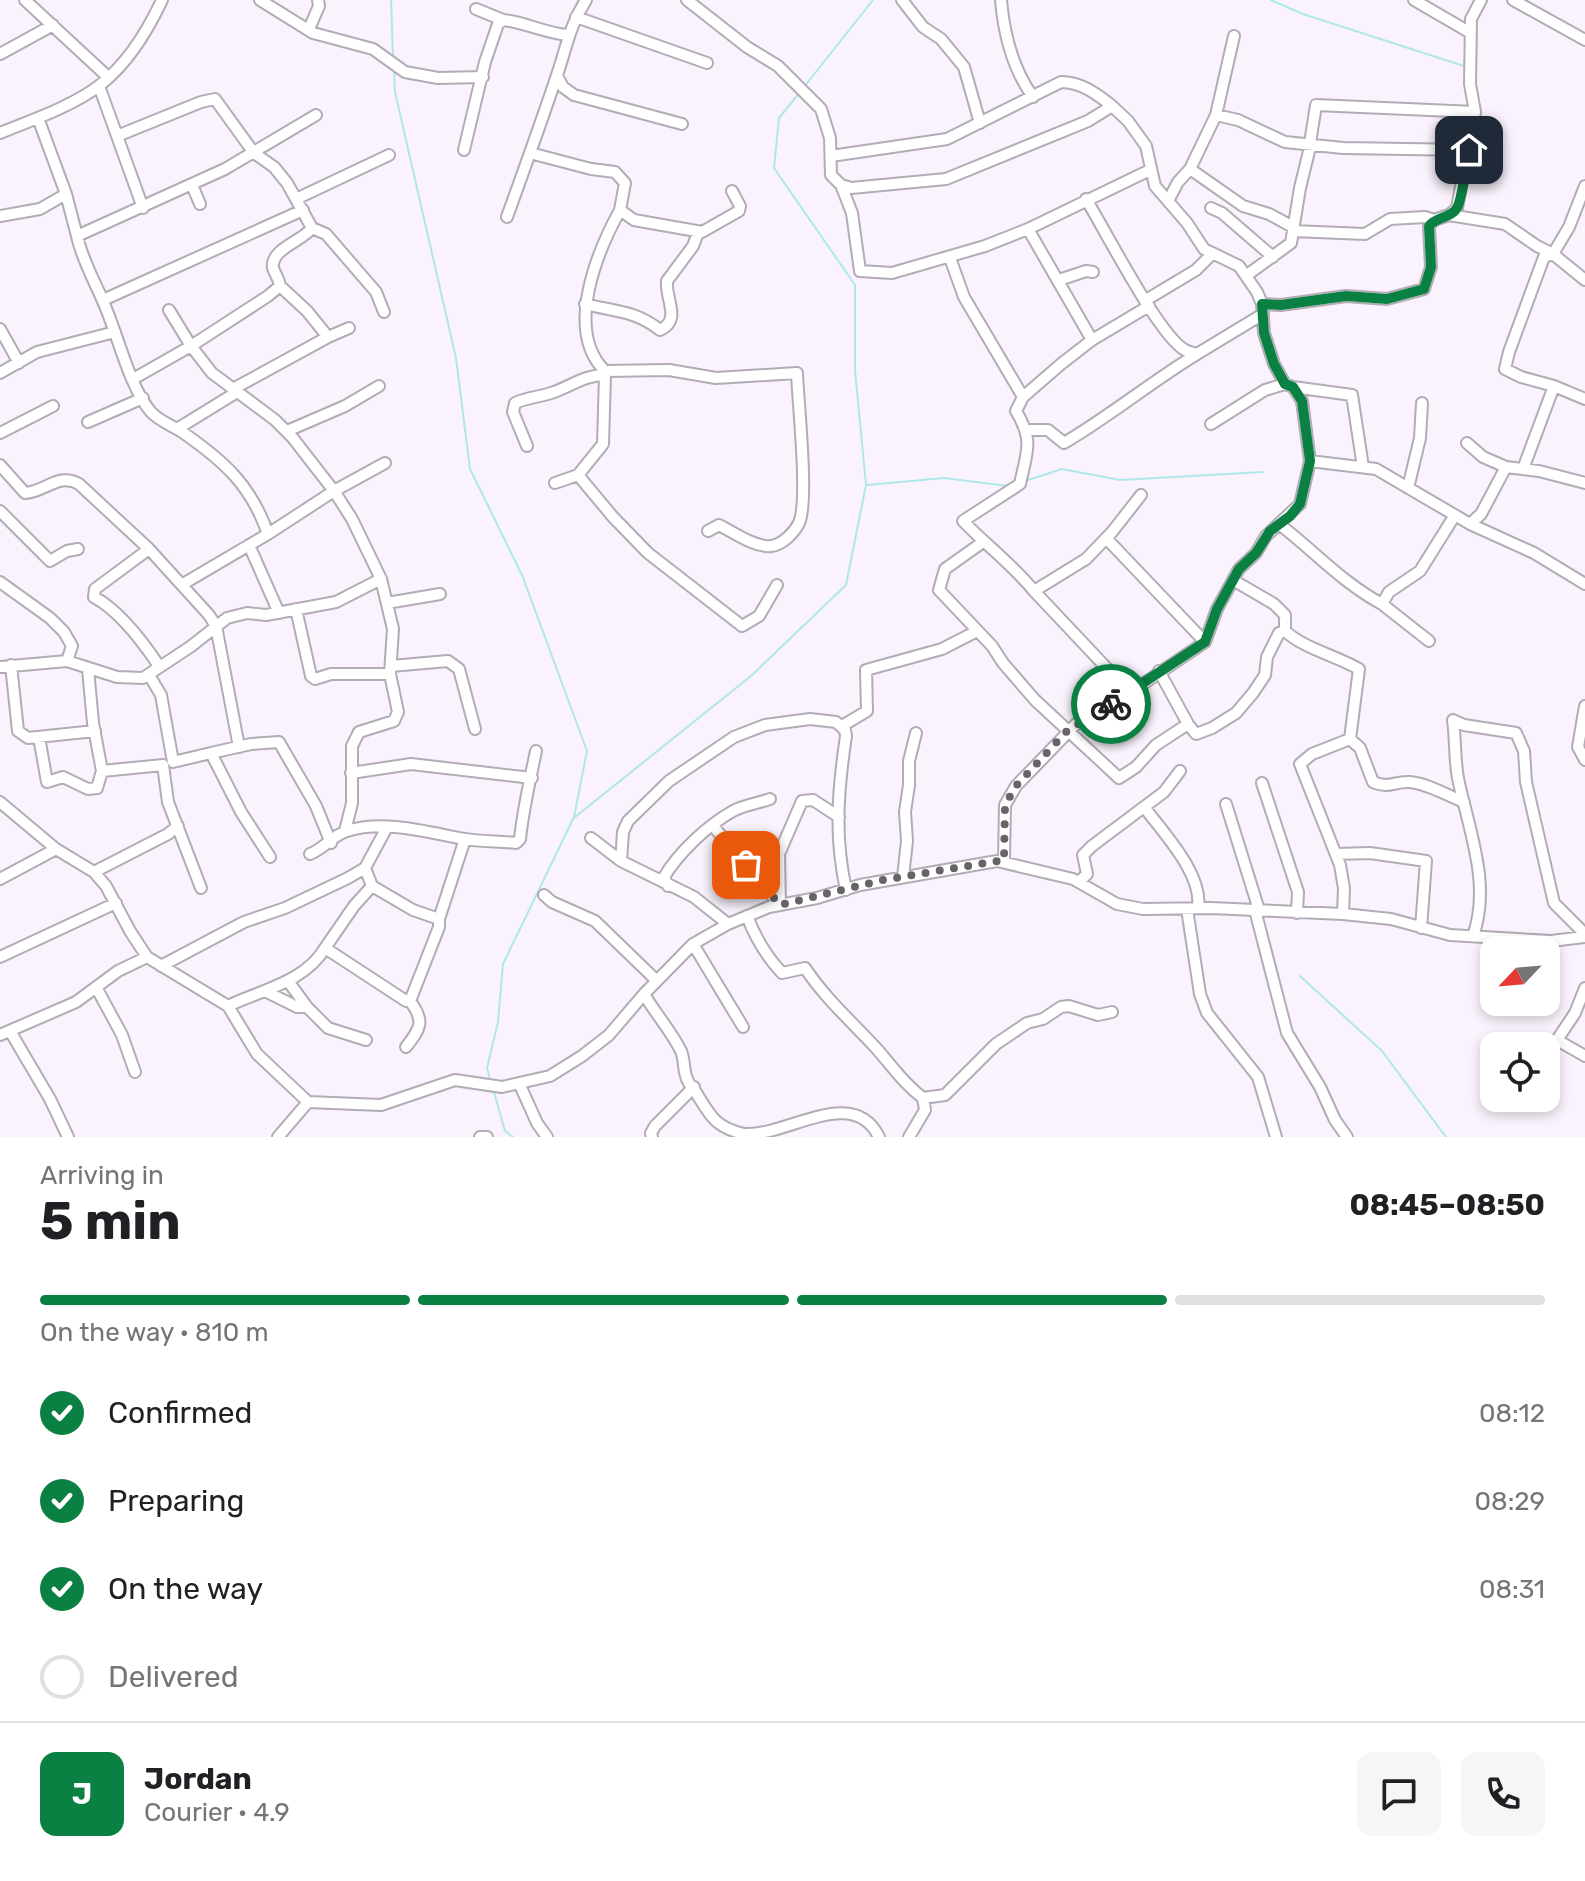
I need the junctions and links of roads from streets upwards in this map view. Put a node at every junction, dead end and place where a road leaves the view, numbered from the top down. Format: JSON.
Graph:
{"nodes":[{"id":1,"x":25,"y":0,"type":"edge"},
{"id":2,"x":162,"y":0,"type":"edge"},
{"id":3,"x":260,"y":0,"type":"edge"},
{"id":4,"x":318,"y":0,"type":"edge"},
{"id":5,"x":586,"y":0,"type":"edge"},
{"id":6,"x":687,"y":0,"type":"edge"},
{"id":7,"x":902,"y":0,"type":"edge"},
{"id":8,"x":1001,"y":0,"type":"edge"},
{"id":9,"x":1414,"y":0,"type":"edge"},
{"id":10,"x":1481,"y":0,"type":"edge"},
{"id":11,"x":1513,"y":0,"type":"edge"},
{"id":12,"x":476,"y":9,"type":"dead end"},
{"id":13,"x":576,"y":17,"type":"junction"},
{"id":14,"x":503,"y":20,"type":"junction"},
{"id":15,"x":53,"y":25,"type":"junction"},
{"id":16,"x":309,"y":29,"type":"junction"},
{"id":17,"x":1469,"y":32,"type":"junction"},
{"id":18,"x":567,"y":35,"type":"junction"},
{"id":19,"x":1234,"y":36,"type":"dead end"},
{"id":20,"x":1585,"y":40,"type":"edge"},
{"id":21,"x":0,"y":54,"type":"edge"},
{"id":22,"x":707,"y":63,"type":"dead end"},
{"id":23,"x":557,"y":76,"type":"junction"},
{"id":24,"x":108,"y":77,"type":"junction"},
{"id":25,"x":483,"y":77,"type":"junction"},
{"id":26,"x":99,"y":86,"type":"junction"},
{"id":27,"x":1033,"y":97,"type":"junction"},
{"id":28,"x":1112,"y":106,"type":"junction"},
{"id":29,"x":1475,"y":112,"type":"junction"},
{"id":30,"x":316,"y":115,"type":"dead end"},
{"id":31,"x":1216,"y":115,"type":"junction"},
{"id":32,"x":38,"y":118,"type":"junction"},
{"id":33,"x":980,"y":123,"type":"junction"},
{"id":34,"x":682,"y":124,"type":"dead end"},
{"id":35,"x":0,"y":133,"type":"edge"},
{"id":36,"x":117,"y":136,"type":"junction"},
{"id":37,"x":1311,"y":143,"type":"junction"},
{"id":38,"x":464,"y":150,"type":"dead end"},
{"id":39,"x":1469,"y":150,"type":"junction"},
{"id":40,"x":254,"y":153,"type":"junction"},
{"id":41,"x":530,"y":153,"type":"junction"},
{"id":42,"x":389,"y":155,"type":"dead end"},
{"id":43,"x":831,"y":156,"type":"junction"},
{"id":44,"x":1190,"y":169,"type":"junction"},
{"id":45,"x":1150,"y":170,"type":"junction"},
{"id":46,"x":192,"y":185,"type":"junction"},
{"id":47,"x":841,"y":185,"type":"junction"},
{"id":48,"x":1585,"y":186,"type":"edge"},
{"id":49,"x":732,"y":191,"type":"dead end"},
{"id":50,"x":66,"y":194,"type":"junction"},
{"id":51,"x":296,"y":199,"type":"junction"},
{"id":52,"x":1086,"y":199,"type":"junction"},
{"id":53,"x":1168,"y":201,"type":"junction"},
{"id":54,"x":200,"y":204,"type":"dead end"},
{"id":55,"x":143,"y":208,"type":"junction"},
{"id":56,"x":1211,"y":208,"type":"dead end"},
{"id":57,"x":303,"y":210,"type":"junction"},
{"id":58,"x":620,"y":210,"type":"junction"},
{"id":59,"x":1449,"y":215,"type":"junction"},
{"id":60,"x":0,"y":216,"type":"edge"},
{"id":61,"x":507,"y":217,"type":"dead end"},
{"id":62,"x":1434,"y":220,"type":"junction"},
{"id":63,"x":312,"y":228,"type":"junction"},
{"id":64,"x":1028,"y":229,"type":"junction"},
{"id":65,"x":1293,"y":229,"type":"junction"},
{"id":66,"x":698,"y":233,"type":"junction"},
{"id":67,"x":77,"y":236,"type":"junction"},
{"id":68,"x":1553,"y":254,"type":"junction"},
{"id":69,"x":1211,"y":255,"type":"junction"},
{"id":70,"x":1273,"y":257,"type":"junction"},
{"id":71,"x":950,"y":258,"type":"junction"},
{"id":72,"x":1093,"y":272,"type":"dead end"},
{"id":73,"x":1247,"y":275,"type":"junction"},
{"id":74,"x":1059,"y":280,"type":"junction"},
{"id":75,"x":1585,"y":280,"type":"edge"},
{"id":76,"x":280,"y":286,"type":"junction"},
{"id":77,"x":103,"y":300,"type":"junction"},
{"id":78,"x":1147,"y":303,"type":"junction"},
{"id":79,"x":585,"y":304,"type":"junction"},
{"id":80,"x":1262,"y":309,"type":"junction"},
{"id":81,"x":169,"y":310,"type":"dead end"},
{"id":82,"x":384,"y":312,"type":"dead end"},
{"id":83,"x":349,"y":328,"type":"dead end"},
{"id":84,"x":0,"y":329,"type":"edge"},
{"id":85,"x":115,"y":332,"type":"junction"},
{"id":86,"x":328,"y":337,"type":"junction"},
{"id":87,"x":1092,"y":340,"type":"junction"},
{"id":88,"x":191,"y":346,"type":"junction"},
{"id":89,"x":1197,"y":354,"type":"junction"},
{"id":90,"x":19,"y":363,"type":"junction"},
{"id":91,"x":0,"y":373,"type":"edge"},
{"id":92,"x":605,"y":373,"type":"junction"},
{"id":93,"x":133,"y":379,"type":"junction"},
{"id":94,"x":379,"y":386,"type":"dead end"},
{"id":95,"x":1289,"y":386,"type":"junction"},
{"id":96,"x":1554,"y":386,"type":"junction"},
{"id":97,"x":235,"y":391,"type":"junction"},
{"id":98,"x":1023,"y":397,"type":"junction"},
{"id":99,"x":143,"y":398,"type":"junction"},
{"id":100,"x":1585,"y":399,"type":"edge"},
{"id":101,"x":1422,"y":403,"type":"dead end"},
{"id":102,"x":53,"y":406,"type":"dead end"},
{"id":103,"x":88,"y":422,"type":"dead end"},
{"id":104,"x":1211,"y":424,"type":"dead end"},
{"id":105,"x":177,"y":429,"type":"junction"},
{"id":106,"x":1027,"y":430,"type":"junction"},
{"id":107,"x":287,"y":431,"type":"junction"},
{"id":108,"x":0,"y":433,"type":"edge"},
{"id":109,"x":1467,"y":443,"type":"dead end"},
{"id":110,"x":527,"y":446,"type":"dead end"},
{"id":111,"x":1310,"y":461,"type":"junction"},
{"id":112,"x":385,"y":463,"type":"dead end"},
{"id":113,"x":0,"y":465,"type":"edge"},
{"id":114,"x":1363,"y":467,"type":"junction"},
{"id":115,"x":1506,"y":467,"type":"junction"},
{"id":116,"x":1523,"y":469,"type":"junction"},
{"id":117,"x":578,"y":475,"type":"junction"},
{"id":118,"x":555,"y":483,"type":"dead end"},
{"id":119,"x":1585,"y":483,"type":"edge"},
{"id":120,"x":1408,"y":488,"type":"junction"},
{"id":121,"x":334,"y":491,"type":"junction"},
{"id":122,"x":1141,"y":495,"type":"dead end"},
{"id":123,"x":0,"y":511,"type":"edge"},
{"id":124,"x":1455,"y":515,"type":"junction"},
{"id":125,"x":1279,"y":524,"type":"junction"},
{"id":126,"x":1470,"y":524,"type":"junction"},
{"id":127,"x":708,"y":531,"type":"dead end"},
{"id":128,"x":268,"y":534,"type":"junction"},
{"id":129,"x":1106,"y":538,"type":"junction"},
{"id":130,"x":983,"y":542,"type":"junction"},
{"id":131,"x":249,"y":545,"type":"junction"},
{"id":132,"x":78,"y":549,"type":"dead end"},
{"id":133,"x":149,"y":549,"type":"junction"},
{"id":134,"x":381,"y":579,"type":"junction"},
{"id":135,"x":1233,"y":580,"type":"junction"},
{"id":136,"x":0,"y":582,"type":"edge"},
{"id":137,"x":183,"y":584,"type":"junction"},
{"id":138,"x":1585,"y":584,"type":"edge"},
{"id":139,"x":777,"y":585,"type":"dead end"},
{"id":140,"x":1034,"y":591,"type":"junction"},
{"id":141,"x":440,"y":594,"type":"dead end"},
{"id":142,"x":387,"y":603,"type":"junction"},
{"id":143,"x":1382,"y":604,"type":"junction"},
{"id":144,"x":296,"y":609,"type":"junction"},
{"id":145,"x":279,"y":613,"type":"junction"},
{"id":146,"x":216,"y":626,"type":"junction"},
{"id":147,"x":977,"y":631,"type":"junction"},
{"id":148,"x":1285,"y":631,"type":"junction"},
{"id":149,"x":1429,"y":641,"type":"dead end"},
{"id":150,"x":1205,"y":642,"type":"junction"},
{"id":151,"x":67,"y":661,"type":"junction"},
{"id":152,"x":5,"y":666,"type":"edge"},
{"id":153,"x":159,"y":666,"type":"junction"},
{"id":154,"x":88,"y":669,"type":"junction"},
{"id":155,"x":391,"y":670,"type":"junction"},
{"id":156,"x":1159,"y":671,"type":"junction"},
{"id":157,"x":149,"y":675,"type":"junction"},
{"id":158,"x":1125,"y":696,"type":"junction"},
{"id":159,"x":1585,"y":706,"type":"edge"},
{"id":160,"x":1188,"y":724,"type":"junction"},
{"id":161,"x":842,"y":726,"type":"junction"},
{"id":162,"x":475,"y":729,"type":"dead end"},
{"id":163,"x":95,"y":731,"type":"junction"},
{"id":164,"x":1067,"y":731,"type":"junction"},
{"id":165,"x":916,"y":733,"type":"dead end"},
{"id":166,"x":39,"y":737,"type":"junction"},
{"id":167,"x":1350,"y":739,"type":"junction"},
{"id":168,"x":239,"y":747,"type":"junction"},
{"id":169,"x":536,"y":751,"type":"dead end"},
{"id":170,"x":211,"y":753,"type":"junction"},
{"id":171,"x":1585,"y":760,"type":"edge"},
{"id":172,"x":168,"y":763,"type":"junction"},
{"id":173,"x":102,"y":771,"type":"junction"},
{"id":174,"x":1180,"y":771,"type":"dead end"},
{"id":175,"x":351,"y":773,"type":"junction"},
{"id":176,"x":532,"y":778,"type":"junction"},
{"id":177,"x":1262,"y":783,"type":"dead end"},
{"id":178,"x":770,"y":799,"type":"dead end"},
{"id":179,"x":0,"y":802,"type":"edge"},
{"id":180,"x":1464,"y":802,"type":"junction"},
{"id":181,"x":1226,"y":804,"type":"dead end"},
{"id":182,"x":1145,"y":808,"type":"junction"},
{"id":183,"x":839,"y":817,"type":"junction"},
{"id":184,"x":178,"y":826,"type":"junction"},
{"id":185,"x":713,"y":826,"type":"junction"},
{"id":186,"x":386,"y":829,"type":"junction"},
{"id":187,"x":345,"y":831,"type":"junction"},
{"id":188,"x":591,"y":838,"type":"dead end"},
{"id":189,"x":465,"y":839,"type":"junction"},
{"id":190,"x":331,"y":843,"type":"junction"},
{"id":191,"x":56,"y":849,"type":"junction"},
{"id":192,"x":310,"y":854,"type":"dead end"},
{"id":193,"x":1336,"y":854,"type":"junction"},
{"id":194,"x":270,"y":857,"type":"dead end"},
{"id":195,"x":1004,"y":860,"type":"junction"},
{"id":196,"x":621,"y":861,"type":"junction"},
{"id":197,"x":365,"y":868,"type":"junction"},
{"id":198,"x":94,"y":872,"type":"junction"},
{"id":199,"x":903,"y":877,"type":"junction"},
{"id":200,"x":0,"y":879,"type":"edge"},
{"id":201,"x":1079,"y":882,"type":"junction"},
{"id":202,"x":372,"y":886,"type":"junction"},
{"id":203,"x":668,"y":886,"type":"junction"},
{"id":204,"x":201,"y":888,"type":"dead end"},
{"id":205,"x":846,"y":890,"type":"junction"},
{"id":206,"x":544,"y":895,"type":"dead end"},
{"id":207,"x":116,"y":903,"type":"junction"},
{"id":208,"x":780,"y":905,"type":"junction"},
{"id":209,"x":1192,"y":908,"type":"junction"},
{"id":210,"x":1257,"y":910,"type":"junction"},
{"id":211,"x":1297,"y":913,"type":"junction"},
{"id":212,"x":1343,"y":914,"type":"junction"},
{"id":213,"x":747,"y":916,"type":"junction"},
{"id":214,"x":439,"y":919,"type":"junction"},
{"id":215,"x":728,"y":924,"type":"junction"},
{"id":216,"x":1421,"y":928,"type":"junction"},
{"id":217,"x":1473,"y":936,"type":"junction"},
{"id":218,"x":1585,"y":936,"type":"edge"},
{"id":219,"x":1480,"y":938,"type":"edge"},
{"id":220,"x":1560,"y":940,"type":"edge"},
{"id":221,"x":693,"y":944,"type":"junction"},
{"id":222,"x":325,"y":948,"type":"junction"},
{"id":223,"x":0,"y":957,"type":"edge"},
{"id":224,"x":147,"y":957,"type":"junction"},
{"id":225,"x":161,"y":966,"type":"junction"},
{"id":226,"x":288,"y":981,"type":"junction"},
{"id":227,"x":657,"y":981,"type":"junction"},
{"id":228,"x":96,"y":987,"type":"junction"},
{"id":229,"x":1585,"y":988,"type":"edge"},
{"id":230,"x":265,"y":991,"type":"junction"},
{"id":231,"x":644,"y":994,"type":"junction"},
{"id":232,"x":410,"y":1001,"type":"junction"},
{"id":233,"x":228,"y":1006,"type":"junction"},
{"id":234,"x":307,"y":1007,"type":"junction"},
{"id":235,"x":1112,"y":1012,"type":"dead end"},
{"id":236,"x":1580,"y":1014,"type":"edge"},
{"id":237,"x":743,"y":1027,"type":"dead end"},
{"id":238,"x":5,"y":1033,"type":"edge"},
{"id":239,"x":366,"y":1040,"type":"dead end"},
{"id":240,"x":406,"y":1047,"type":"dead end"},
{"id":241,"x":1585,"y":1056,"type":"edge"},
{"id":242,"x":135,"y":1072,"type":"dead end"},
{"id":243,"x":519,"y":1083,"type":"junction"},
{"id":244,"x":694,"y":1087,"type":"junction"},
{"id":245,"x":923,"y":1098,"type":"junction"},
{"id":246,"x":308,"y":1102,"type":"junction"},
{"id":247,"x":68,"y":1137,"type":"edge"},
{"id":248,"x":278,"y":1137,"type":"edge"},
{"id":249,"x":480,"y":1137,"type":"edge"},
{"id":250,"x":487,"y":1137,"type":"edge"},
{"id":251,"x":547,"y":1137,"type":"edge"},
{"id":252,"x":652,"y":1137,"type":"edge"},
{"id":253,"x":879,"y":1137,"type":"edge"},
{"id":254,"x":909,"y":1137,"type":"edge"},
{"id":255,"x":1276,"y":1137,"type":"edge"},
{"id":256,"x":1347,"y":1137,"type":"edge"}],
"edges":[{"from":1,"to":15,"type":"street"},
{"from":2,"to":24,"type":"street"},
{"from":3,"to":16,"type":"street"},
{"from":4,"to":16,"type":"street"},
{"from":5,"to":13,"type":"street"},
{"from":6,"to":43,"type":"street"},
{"from":7,"to":33,"type":"street"},
{"from":8,"to":27,"type":"street"},
{"from":9,"to":17,"type":"street"},
{"from":10,"to":17,"type":"street"},
{"from":11,"to":20,"type":"street"},
{"from":12,"to":14,"type":"street"},
{"from":13,"to":18,"type":"street"},
{"from":13,"to":22,"type":"street"},
{"from":14,"to":18,"type":"street"},
{"from":14,"to":25,"type":"street"},
{"from":15,"to":21,"type":"street"},
{"from":15,"to":24,"type":"street"},
{"from":16,"to":25,"type":"street"},
{"from":17,"to":29,"type":"street"},
{"from":18,"to":23,"type":"street"},
{"from":19,"to":31,"type":"street"},
{"from":23,"to":34,"type":"street"},
{"from":23,"to":41,"type":"street"},
{"from":24,"to":26,"type":"street"},
{"from":25,"to":38,"type":"street"},
{"from":26,"to":32,"type":"street"},
{"from":26,"to":36,"type":"street"},
{"from":27,"to":28,"type":"street"},
{"from":27,"to":33,"type":"street"},
{"from":28,"to":45,"type":"street"},
{"from":28,"to":47,"type":"street"},
{"from":29,"to":37,"type":"street"},
{"from":29,"to":39,"type":"street"},
{"from":30,"to":40,"type":"street"},
{"from":31,"to":37,"type":"street"},
{"from":31,"to":44,"type":"street"},
{"from":32,"to":35,"type":"street"},
{"from":32,"to":50,"type":"street"},
{"from":33,"to":43,"type":"street"},
{"from":36,"to":40,"type":"street"},
{"from":36,"to":55,"type":"street"},
{"from":37,"to":39,"type":"street"},
{"from":37,"to":65,"type":"street"},
{"from":39,"to":59,"type":"street"},
{"from":40,"to":46,"type":"street"},
{"from":40,"to":51,"type":"street"},
{"from":41,"to":58,"type":"street"},
{"from":41,"to":61,"type":"street"},
{"from":42,"to":51,"type":"street"},
{"from":43,"to":47,"type":"street"},
{"from":44,"to":53,"type":"street"},
{"from":44,"to":65,"type":"street"},
{"from":45,"to":52,"type":"street"},
{"from":45,"to":53,"type":"street"},
{"from":46,"to":54,"type":"street"},
{"from":46,"to":55,"type":"street"},
{"from":47,"to":71,"type":"street"},
{"from":48,"to":68,"type":"street"},
{"from":49,"to":66,"type":"street"},
{"from":50,"to":60,"type":"street"},
{"from":50,"to":67,"type":"street"},
{"from":51,"to":57,"type":"street"},
{"from":52,"to":64,"type":"street"},
{"from":52,"to":78,"type":"street"},
{"from":53,"to":69,"type":"street"},
{"from":55,"to":67,"type":"street"},
{"from":56,"to":70,"type":"street"},
{"from":57,"to":63,"type":"street"},
{"from":57,"to":77,"type":"street"},
{"from":58,"to":66,"type":"street"},
{"from":58,"to":79,"type":"street"},
{"from":59,"to":62,"type":"street"},
{"from":59,"to":68,"type":"street"},
{"from":62,"to":65,"type":"street"},
{"from":62,"to":80,"type":"street"},
{"from":63,"to":76,"type":"street"},
{"from":63,"to":82,"type":"street"},
{"from":64,"to":71,"type":"street"},
{"from":64,"to":74,"type":"street"},
{"from":65,"to":70,"type":"street"},
{"from":66,"to":79,"type":"street"},
{"from":67,"to":77,"type":"street"},
{"from":68,"to":75,"type":"street"},
{"from":68,"to":96,"type":"street"},
{"from":69,"to":73,"type":"street"},
{"from":69,"to":78,"type":"street"},
{"from":70,"to":73,"type":"street"},
{"from":71,"to":98,"type":"street"},
{"from":72,"to":74,"type":"street"},
{"from":73,"to":80,"type":"street"},
{"from":74,"to":87,"type":"street"},
{"from":76,"to":86,"type":"street"},
{"from":76,"to":88,"type":"street"},
{"from":77,"to":85,"type":"street"},
{"from":78,"to":87,"type":"street"},
{"from":78,"to":89,"type":"street"},
{"from":79,"to":92,"type":"street"},
{"from":80,"to":89,"type":"street"},
{"from":80,"to":95,"type":"street"},
{"from":81,"to":88,"type":"street"},
{"from":83,"to":86,"type":"street"},
{"from":84,"to":90,"type":"street"},
{"from":85,"to":90,"type":"street"},
{"from":85,"to":93,"type":"street"},
{"from":86,"to":97,"type":"street"},
{"from":87,"to":98,"type":"street"},
{"from":88,"to":93,"type":"street"},
{"from":88,"to":97,"type":"street"},
{"from":89,"to":106,"type":"street"},
{"from":90,"to":91,"type":"street"},
{"from":92,"to":110,"type":"street"},
{"from":92,"to":117,"type":"street"},
{"from":92,"to":127,"type":"street"},
{"from":93,"to":99,"type":"street"},
{"from":94,"to":107,"type":"street"},
{"from":95,"to":104,"type":"street"},
{"from":95,"to":111,"type":"street"},
{"from":95,"to":114,"type":"street"},
{"from":96,"to":100,"type":"street"},
{"from":96,"to":116,"type":"street"},
{"from":97,"to":105,"type":"street"},
{"from":97,"to":107,"type":"street"},
{"from":98,"to":106,"type":"street"},
{"from":99,"to":103,"type":"street"},
{"from":99,"to":105,"type":"street"},
{"from":101,"to":120,"type":"street"},
{"from":102,"to":108,"type":"street"},
{"from":105,"to":128,"type":"street"},
{"from":106,"to":130,"type":"street"},
{"from":107,"to":121,"type":"street"},
{"from":109,"to":115,"type":"street"},
{"from":111,"to":114,"type":"street"},
{"from":111,"to":125,"type":"street"},
{"from":112,"to":121,"type":"street"},
{"from":113,"to":133,"type":"street"},
{"from":114,"to":120,"type":"street"},
{"from":115,"to":116,"type":"street"},
{"from":115,"to":126,"type":"street"},
{"from":116,"to":119,"type":"street"},
{"from":117,"to":118,"type":"street"},
{"from":117,"to":139,"type":"street"},
{"from":120,"to":124,"type":"street"},
{"from":121,"to":128,"type":"street"},
{"from":121,"to":134,"type":"street"},
{"from":122,"to":129,"type":"street"},
{"from":123,"to":132,"type":"street"},
{"from":124,"to":126,"type":"street"},
{"from":124,"to":143,"type":"street"},
{"from":125,"to":135,"type":"street"},
{"from":125,"to":143,"type":"street"},
{"from":126,"to":138,"type":"street"},
{"from":128,"to":131,"type":"street"},
{"from":129,"to":140,"type":"street"},
{"from":129,"to":150,"type":"street"},
{"from":130,"to":140,"type":"street"},
{"from":130,"to":147,"type":"street"},
{"from":131,"to":137,"type":"street"},
{"from":131,"to":145,"type":"street"},
{"from":133,"to":137,"type":"street"},
{"from":133,"to":153,"type":"street"},
{"from":134,"to":142,"type":"street"},
{"from":134,"to":144,"type":"street"},
{"from":135,"to":148,"type":"street"},
{"from":135,"to":150,"type":"street"},
{"from":136,"to":151,"type":"street"},
{"from":137,"to":146,"type":"street"},
{"from":140,"to":158,"type":"street"},
{"from":141,"to":142,"type":"street"},
{"from":142,"to":155,"type":"street"},
{"from":143,"to":149,"type":"street"},
{"from":144,"to":145,"type":"street"},
{"from":144,"to":155,"type":"street"},
{"from":145,"to":146,"type":"street"},
{"from":146,"to":153,"type":"street"},
{"from":146,"to":168,"type":"street"},
{"from":147,"to":161,"type":"street"},
{"from":147,"to":164,"type":"street"},
{"from":148,"to":160,"type":"street"},
{"from":148,"to":167,"type":"street"},
{"from":150,"to":156,"type":"street"},
{"from":151,"to":152,"type":"street"},
{"from":151,"to":154,"type":"street"},
{"from":152,"to":166,"type":"street"},
{"from":153,"to":157,"type":"street"},
{"from":154,"to":157,"type":"street"},
{"from":154,"to":163,"type":"street"},
{"from":155,"to":162,"type":"street"},
{"from":155,"to":175,"type":"street"},
{"from":156,"to":158,"type":"street"},
{"from":156,"to":160,"type":"street"},
{"from":157,"to":172,"type":"street"},
{"from":158,"to":164,"type":"street"},
{"from":159,"to":171,"type":"street"},
{"from":160,"to":164,"type":"street"},
{"from":161,"to":183,"type":"street"},
{"from":161,"to":196,"type":"street"},
{"from":163,"to":166,"type":"street"},
{"from":163,"to":173,"type":"street"},
{"from":164,"to":195,"type":"street"},
{"from":165,"to":199,"type":"street"},
{"from":166,"to":173,"type":"street"},
{"from":167,"to":180,"type":"street"},
{"from":167,"to":193,"type":"street"},
{"from":168,"to":170,"type":"street"},
{"from":168,"to":190,"type":"street"},
{"from":169,"to":176,"type":"street"},
{"from":170,"to":172,"type":"street"},
{"from":170,"to":194,"type":"street"},
{"from":172,"to":173,"type":"street"},
{"from":172,"to":184,"type":"street"},
{"from":174,"to":182,"type":"street"},
{"from":175,"to":176,"type":"street"},
{"from":175,"to":187,"type":"street"},
{"from":176,"to":189,"type":"street"},
{"from":177,"to":211,"type":"street"},
{"from":178,"to":185,"type":"street"},
{"from":179,"to":191,"type":"street"},
{"from":180,"to":217,"type":"street"},
{"from":180,"to":218,"type":"street"},
{"from":181,"to":210,"type":"street"},
{"from":182,"to":201,"type":"street"},
{"from":182,"to":209,"type":"street"},
{"from":183,"to":205,"type":"street"},
{"from":183,"to":208,"type":"street"},
{"from":184,"to":198,"type":"street"},
{"from":184,"to":204,"type":"street"},
{"from":185,"to":203,"type":"street"},
{"from":185,"to":208,"type":"street"},
{"from":186,"to":187,"type":"street"},
{"from":186,"to":189,"type":"street"},
{"from":186,"to":197,"type":"street"},
{"from":187,"to":190,"type":"street"},
{"from":188,"to":196,"type":"street"},
{"from":189,"to":214,"type":"street"},
{"from":190,"to":192,"type":"street"},
{"from":191,"to":198,"type":"street"},
{"from":191,"to":200,"type":"street"},
{"from":193,"to":212,"type":"street"},
{"from":193,"to":216,"type":"street"},
{"from":195,"to":199,"type":"street"},
{"from":195,"to":201,"type":"street"},
{"from":196,"to":203,"type":"street"},
{"from":197,"to":202,"type":"street"},
{"from":197,"to":225,"type":"street"},
{"from":198,"to":207,"type":"street"},
{"from":199,"to":205,"type":"street"},
{"from":201,"to":209,"type":"street"},
{"from":202,"to":214,"type":"street"},
{"from":202,"to":222,"type":"street"},
{"from":203,"to":215,"type":"street"},
{"from":205,"to":208,"type":"street"},
{"from":206,"to":227,"type":"street"},
{"from":207,"to":223,"type":"street"},
{"from":207,"to":224,"type":"street"},
{"from":208,"to":213,"type":"street"},
{"from":209,"to":210,"type":"street"},
{"from":209,"to":255,"type":"street"},
{"from":210,"to":211,"type":"street"},
{"from":210,"to":256,"type":"street"},
{"from":211,"to":212,"type":"street"},
{"from":212,"to":216,"type":"street"},
{"from":213,"to":215,"type":"street"},
{"from":213,"to":245,"type":"street"},
{"from":214,"to":232,"type":"street"},
{"from":215,"to":221,"type":"street"},
{"from":216,"to":217,"type":"street"},
{"from":217,"to":219,"type":"street"},
{"from":218,"to":220,"type":"street"},
{"from":221,"to":227,"type":"street"},
{"from":221,"to":237,"type":"street"},
{"from":222,"to":226,"type":"street"},
{"from":222,"to":232,"type":"street"},
{"from":224,"to":225,"type":"street"},
{"from":224,"to":228,"type":"street"},
{"from":225,"to":233,"type":"street"},
{"from":226,"to":230,"type":"street"},
{"from":226,"to":234,"type":"street"},
{"from":227,"to":231,"type":"street"},
{"from":228,"to":238,"type":"street"},
{"from":228,"to":242,"type":"street"},
{"from":229,"to":236,"type":"street"},
{"from":230,"to":233,"type":"street"},
{"from":230,"to":234,"type":"street"},
{"from":231,"to":243,"type":"street"},
{"from":231,"to":244,"type":"street"},
{"from":232,"to":240,"type":"street"},
{"from":233,"to":246,"type":"street"},
{"from":234,"to":239,"type":"street"},
{"from":235,"to":245,"type":"street"},
{"from":236,"to":241,"type":"street"},
{"from":238,"to":247,"type":"street"},
{"from":243,"to":246,"type":"street"},
{"from":243,"to":251,"type":"street"},
{"from":244,"to":252,"type":"street"},
{"from":244,"to":253,"type":"street"},
{"from":245,"to":254,"type":"street"},
{"from":246,"to":248,"type":"street"},
{"from":249,"to":250,"type":"street"}]}
